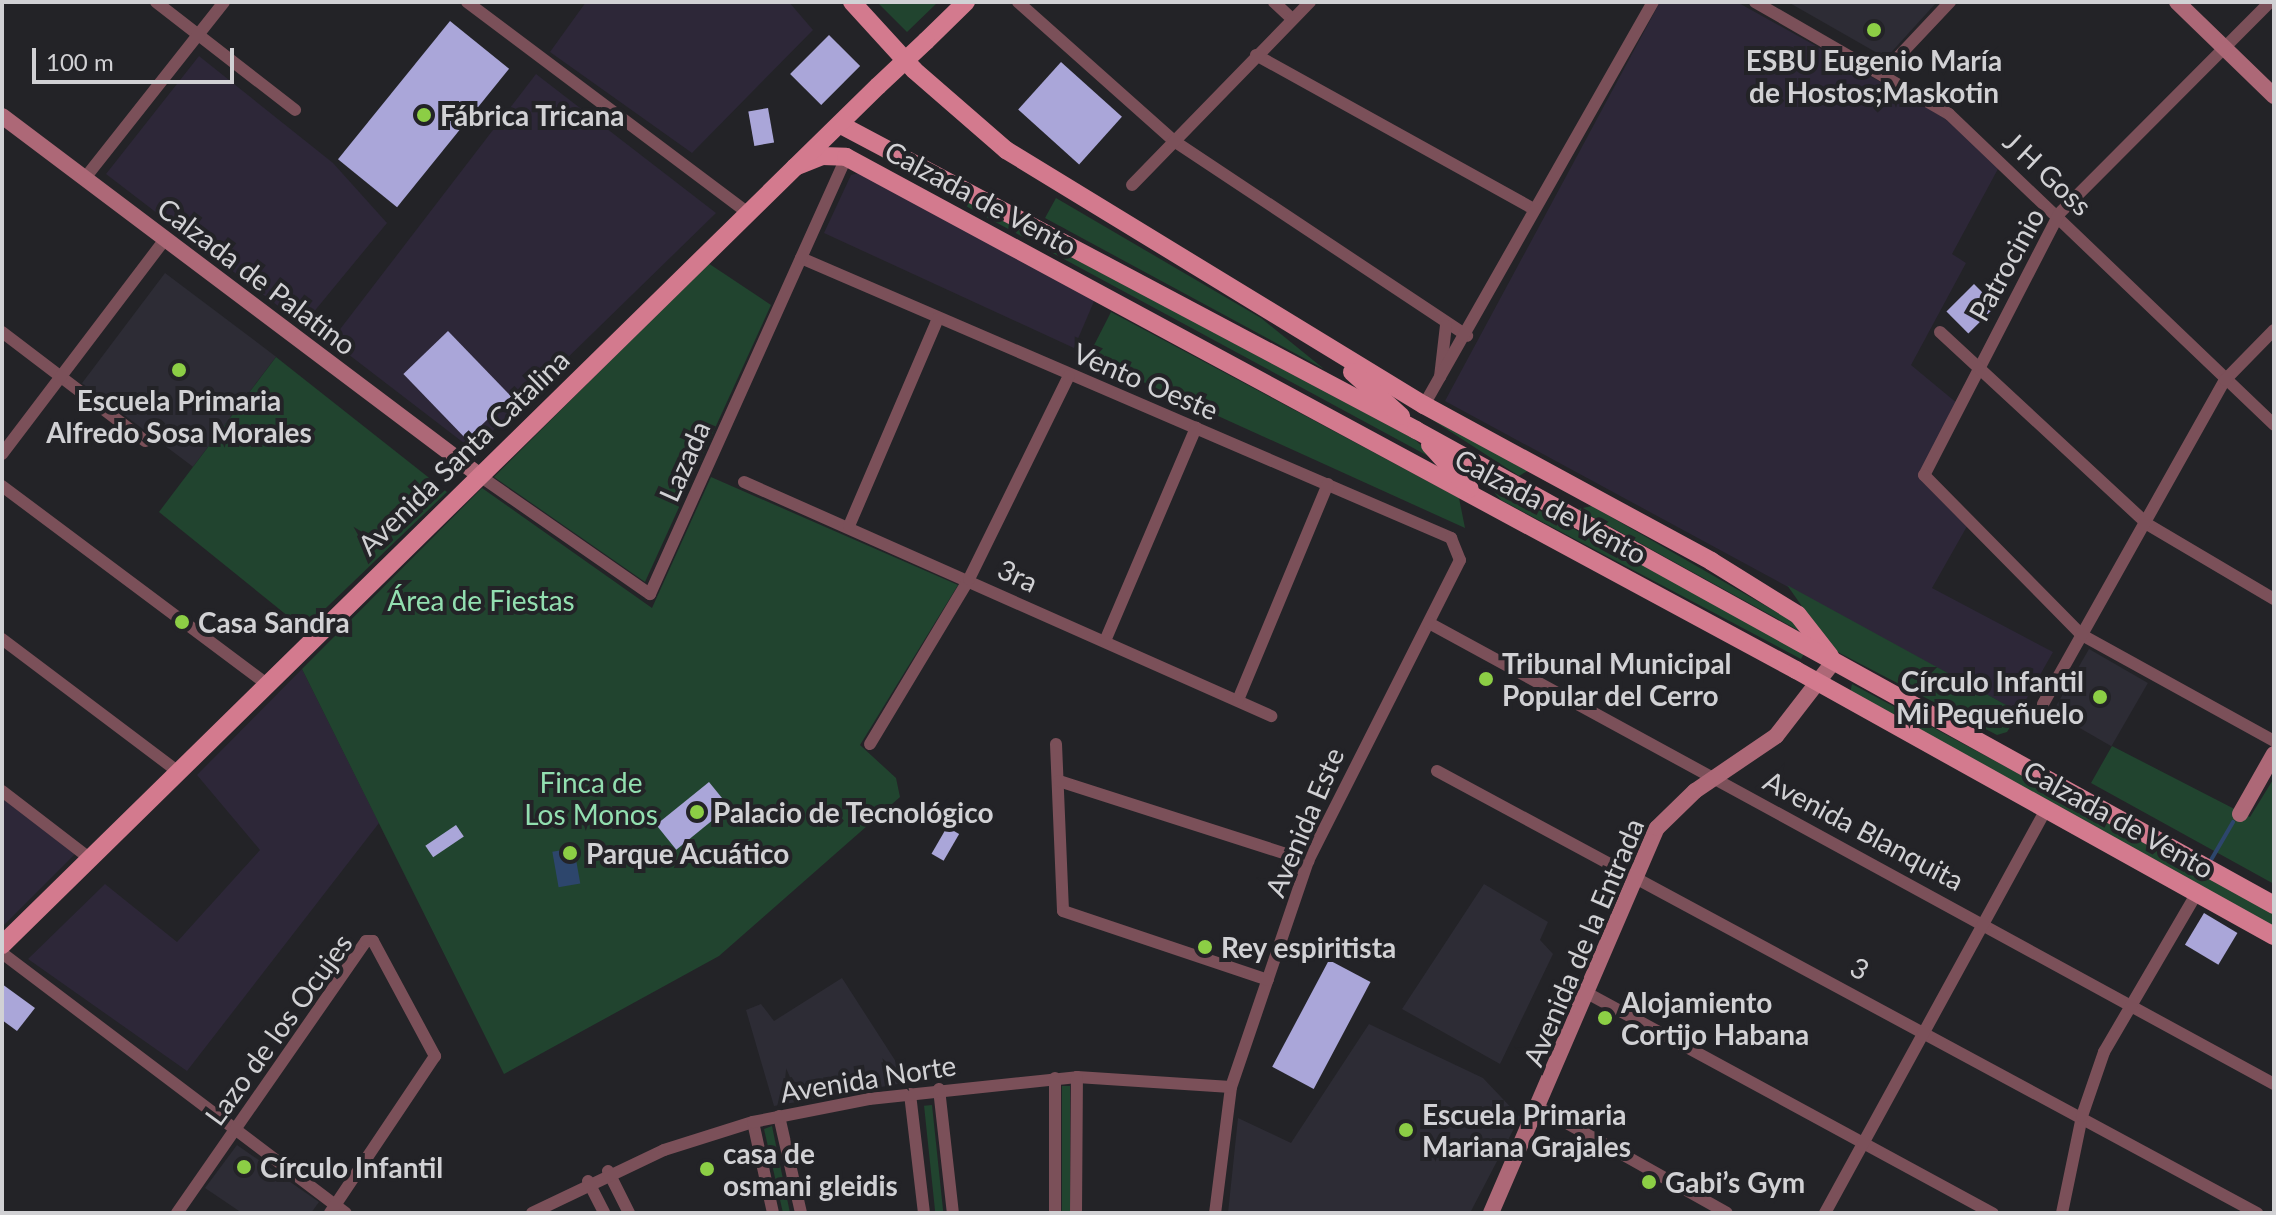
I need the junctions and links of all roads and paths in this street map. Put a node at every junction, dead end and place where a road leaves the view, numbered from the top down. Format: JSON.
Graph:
{"nodes":[{"id":1,"x":156,"y":2,"type":"edge"},
{"id":2,"x":224,"y":2,"type":"edge"},
{"id":3,"x":467,"y":2,"type":"edge"},
{"id":4,"x":966,"y":2,"type":"edge"},
{"id":5,"x":1018,"y":2,"type":"edge"},
{"id":6,"x":1274,"y":2,"type":"edge"},
{"id":7,"x":1310,"y":2,"type":"edge"},
{"id":8,"x":1637,"y":2,"type":"edge"},
{"id":9,"x":1755,"y":2,"type":"edge"},
{"id":10,"x":1950,"y":2,"type":"edge"},
{"id":11,"x":2177,"y":2,"type":"edge"},
{"id":12,"x":2270,"y":2,"type":"edge"},
{"id":13,"x":856,"y":5,"type":"edge"},
{"id":14,"x":1651,"y":6,"type":"edge"},
{"id":15,"x":1292,"y":19,"type":"junction"},
{"id":16,"x":198,"y":34,"type":"junction"},
{"id":17,"x":2225,"y":48,"type":"junction"},
{"id":18,"x":1256,"y":55,"type":"junction"},
{"id":19,"x":1883,"y":73,"type":"junction"},
{"id":20,"x":2274,"y":96,"type":"edge"},
{"id":21,"x":295,"y":110,"type":"dead end"},
{"id":22,"x":2,"y":116,"type":"edge"},
{"id":23,"x":841,"y":125,"type":"junction"},
{"id":24,"x":1174,"y":141,"type":"junction"},
{"id":25,"x":846,"y":157,"type":"junction"},
{"id":26,"x":795,"y":167,"type":"junction"},
{"id":27,"x":85,"y":178,"type":"junction"},
{"id":28,"x":1132,"y":185,"type":"dead end"},
{"id":29,"x":1534,"y":209,"type":"junction"},
{"id":30,"x":747,"y":212,"type":"junction"},
{"id":31,"x":2059,"y":214,"type":"junction"},
{"id":32,"x":166,"y":238,"type":"junction"},
{"id":33,"x":801,"y":258,"type":"junction"},
{"id":34,"x":1273,"y":312,"type":"junction"},
{"id":35,"x":938,"y":318,"type":"junction"},
{"id":36,"x":1446,"y":325,"type":"junction"},
{"id":37,"x":2274,"y":330,"type":"edge"},
{"id":38,"x":2,"y":332,"type":"edge"},
{"id":39,"x":1940,"y":332,"type":"dead end"},
{"id":40,"x":1467,"y":336,"type":"junction"},
{"id":41,"x":1976,"y":367,"type":"junction"},
{"id":42,"x":1069,"y":376,"type":"junction"},
{"id":43,"x":61,"y":377,"type":"junction"},
{"id":44,"x":2225,"y":380,"type":"junction"},
{"id":45,"x":1439,"y":383,"type":"junction"},
{"id":46,"x":1424,"y":405,"type":"junction"},
{"id":47,"x":2274,"y":425,"type":"edge"},
{"id":48,"x":1196,"y":428,"type":"junction"},
{"id":49,"x":1416,"y":430,"type":"junction"},
{"id":50,"x":145,"y":441,"type":"dead end"},
{"id":51,"x":2,"y":454,"type":"edge"},
{"id":52,"x":480,"y":476,"type":"junction"},
{"id":53,"x":744,"y":482,"type":"dead end"},
{"id":54,"x":1328,"y":484,"type":"junction"},
{"id":55,"x":2,"y":486,"type":"edge"},
{"id":56,"x":1478,"y":498,"type":"junction"},
{"id":57,"x":2147,"y":524,"type":"junction"},
{"id":58,"x":849,"y":526,"type":"junction"},
{"id":59,"x":1460,"y":560,"type":"joint"},
{"id":60,"x":969,"y":579,"type":"junction"},
{"id":61,"x":2274,"y":599,"type":"edge"},
{"id":62,"x":1429,"y":623,"type":"junction"},
{"id":63,"x":2082,"y":635,"type":"junction"},
{"id":64,"x":2,"y":639,"type":"edge"},
{"id":65,"x":1105,"y":641,"type":"junction"},
{"id":66,"x":1834,"y":661,"type":"junction"},
{"id":67,"x":264,"y":682,"type":"junction"},
{"id":68,"x":1820,"y":684,"type":"junction"},
{"id":69,"x":1238,"y":700,"type":"junction"},
{"id":70,"x":2043,"y":704,"type":"dead end"},
{"id":71,"x":1271,"y":716,"type":"dead end"},
{"id":72,"x":2274,"y":741,"type":"edge"},
{"id":73,"x":870,"y":744,"type":"dead end"},
{"id":74,"x":1056,"y":744,"type":"dead end"},
{"id":75,"x":2274,"y":754,"type":"edge"},
{"id":76,"x":176,"y":770,"type":"junction"},
{"id":77,"x":1437,"y":771,"type":"dead end"},
{"id":78,"x":1717,"y":777,"type":"junction"},
{"id":79,"x":1059,"y":781,"type":"junction"},
{"id":80,"x":2,"y":791,"type":"edge"},
{"id":81,"x":2045,"y":811,"type":"junction"},
{"id":82,"x":2240,"y":814,"type":"dead end"},
{"id":83,"x":89,"y":858,"type":"junction"},
{"id":84,"x":1308,"y":861,"type":"junction"},
{"id":85,"x":1637,"y":875,"type":"junction"},
{"id":86,"x":2197,"y":893,"type":"junction"},
{"id":87,"x":2274,"y":905,"type":"edge"},
{"id":88,"x":1984,"y":922,"type":"junction"},
{"id":89,"x":2274,"y":936,"type":"edge"},
{"id":90,"x":2,"y":945,"type":"edge"},
{"id":91,"x":2,"y":953,"type":"edge"},
{"id":92,"x":1268,"y":980,"type":"junction"},
{"id":93,"x":1587,"y":993,"type":"junction"},
{"id":94,"x":2130,"y":1006,"type":"junction"},
{"id":95,"x":1925,"y":1031,"type":"junction"},
{"id":96,"x":1077,"y":1077,"type":"junction"},
{"id":97,"x":1055,"y":1078,"type":"junction"},
{"id":98,"x":2274,"y":1084,"type":"edge"},
{"id":99,"x":1231,"y":1087,"type":"junction"},
{"id":100,"x":939,"y":1089,"type":"junction"},
{"id":101,"x":910,"y":1094,"type":"junction"},
{"id":102,"x":1540,"y":1108,"type":"junction"},
{"id":103,"x":779,"y":1116,"type":"junction"},
{"id":104,"x":2082,"y":1116,"type":"junction"},
{"id":105,"x":753,"y":1122,"type":"junction"},
{"id":106,"x":235,"y":1130,"type":"junction"},
{"id":107,"x":1864,"y":1142,"type":"junction"},
{"id":108,"x":608,"y":1171,"type":"junction"},
{"id":109,"x":588,"y":1181,"type":"junction"},
{"id":110,"x":337,"y":1210,"type":"edge"},
{"id":111,"x":177,"y":1213,"type":"edge"},
{"id":112,"x":532,"y":1213,"type":"edge"},
{"id":113,"x":604,"y":1213,"type":"edge"},
{"id":114,"x":629,"y":1213,"type":"edge"},
{"id":115,"x":773,"y":1213,"type":"edge"},
{"id":116,"x":801,"y":1213,"type":"edge"},
{"id":117,"x":924,"y":1213,"type":"edge"},
{"id":118,"x":953,"y":1213,"type":"edge"},
{"id":119,"x":1055,"y":1213,"type":"edge"},
{"id":120,"x":1076,"y":1213,"type":"edge"},
{"id":121,"x":1215,"y":1213,"type":"edge"},
{"id":122,"x":1491,"y":1213,"type":"edge"},
{"id":123,"x":1727,"y":1213,"type":"edge"},
{"id":124,"x":1825,"y":1213,"type":"edge"},
{"id":125,"x":1993,"y":1213,"type":"edge"},
{"id":126,"x":2062,"y":1213,"type":"edge"},
{"id":127,"x":2257,"y":1213,"type":"edge"}],
"edges":[{"from":1,"to":16,"type":"street"},
{"from":2,"to":16,"type":"street"},
{"from":3,"to":30,"type":"street"},
{"from":4,"to":23,"type":"main road","name":"Avenida Santa Catalina","bridge":true},
{"from":5,"to":24,"type":"street"},
{"from":6,"to":15,"type":"street"},
{"from":7,"to":15,"type":"street"},
{"from":8,"to":14,"type":"street"},
{"from":9,"to":19,"type":"street","name":"J H Goss"},
{"from":10,"to":19,"type":"street"},
{"from":11,"to":17,"type":"street"},
{"from":12,"to":17,"type":"street","name":"Patrocinio"},
{"from":13,"to":34,"type":"main road","name":"Calzada de Vento"},
{"from":14,"to":29,"type":"street"},
{"from":15,"to":18,"type":"street"},
{"from":16,"to":21,"type":"street"},
{"from":16,"to":27,"type":"street"},
{"from":17,"to":20,"type":"street"},
{"from":17,"to":31,"type":"street","name":"Patrocinio"},
{"from":18,"to":24,"type":"street"},
{"from":18,"to":29,"type":"street"},
{"from":19,"to":31,"type":"street","name":"J H Goss"},
{"from":22,"to":27,"type":"street","name":"Calzada de Palatino"},
{"from":23,"to":25,"type":"main road"},
{"from":23,"to":26,"type":"main road","name":"Avenida Santa Catalina"},
{"from":23,"to":49,"type":"main road","name":"Calzada de Vento"},
{"from":24,"to":28,"type":"street"},
{"from":24,"to":36,"type":"street"},
{"from":25,"to":26,"type":"main road","name":"Calzada de Vento"},
{"from":25,"to":33,"type":"street","name":"Lazada"},
{"from":25,"to":56,"type":"main road","name":"Calzada de Vento"},
{"from":26,"to":30,"type":"main road","name":"Avenida Santa Catalina"},
{"from":27,"to":32,"type":"street","name":"Calzada de Palatino"},
{"from":29,"to":40,"type":"street"},
{"from":30,"to":52,"type":"main road","name":"Avenida Santa Catalina"},
{"from":31,"to":41,"type":"street","name":"Patrocinio"},
{"from":31,"to":44,"type":"street","name":"J H Goss"},
{"from":32,"to":43,"type":"street"},
{"from":32,"to":52,"type":"street","name":"Calzada de Palatino"},
{"from":33,"to":35,"type":"street","name":"Vento Oeste"},
{"from":33,"to":52,"type":"street","name":"Lazada"},
{"from":34,"to":46,"type":"main road","name":"Calzada de Vento"},
{"from":34,"to":49,"type":"main road"},
{"from":35,"to":42,"type":"street","name":"Vento Oeste"},
{"from":35,"to":58,"type":"street"},
{"from":36,"to":40,"type":"street"},
{"from":36,"to":45,"type":"street"},
{"from":37,"to":44,"type":"street"},
{"from":38,"to":43,"type":"street"},
{"from":39,"to":41,"type":"street"},
{"from":40,"to":45,"type":"street"},
{"from":41,"to":57,"type":"street"},
{"from":41,"to":63,"type":"street","name":"Patrocinio"},
{"from":42,"to":48,"type":"street","name":"Vento Oeste"},
{"from":42,"to":60,"type":"street"},
{"from":43,"to":50,"type":"street"},
{"from":43,"to":51,"type":"street"},
{"from":44,"to":47,"type":"street","name":"J H Goss"},
{"from":44,"to":57,"type":"street"},
{"from":45,"to":46,"type":"street"},
{"from":46,"to":66,"type":"main road","name":"Calzada de Vento"},
{"from":48,"to":54,"type":"street","name":"Vento Oeste"},
{"from":48,"to":65,"type":"street"},
{"from":49,"to":56,"type":"main road"},
{"from":49,"to":66,"type":"main road","name":"Calzada de Vento"},
{"from":52,"to":67,"type":"main road","name":"Avenida Santa Catalina"},
{"from":53,"to":58,"type":"street","name":"3ra"},
{"from":54,"to":59,"type":"street","name":"Vento Oeste"},
{"from":54,"to":69,"type":"street"},
{"from":55,"to":67,"type":"street"},
{"from":56,"to":68,"type":"main road","name":"Calzada de Vento"},
{"from":57,"to":61,"type":"street"},
{"from":57,"to":63,"type":"street"},
{"from":58,"to":60,"type":"street","name":"3ra"},
{"from":59,"to":62,"type":"street","name":"Avenida Este"},
{"from":60,"to":65,"type":"street","name":"3ra"},
{"from":60,"to":73,"type":"street"},
{"from":62,"to":78,"type":"street","name":"Avenida Blanquita"},
{"from":62,"to":84,"type":"street","name":"Avenida Este"},
{"from":63,"to":70,"type":"street"},
{"from":63,"to":72,"type":"street"},
{"from":64,"to":76,"type":"street"},
{"from":65,"to":69,"type":"street","name":"3ra"},
{"from":66,"to":68,"type":"street","name":"Avenida de la Entrada"},
{"from":66,"to":87,"type":"main road","name":"Calzada de Vento"},
{"from":67,"to":76,"type":"main road","name":"Avenida Santa Catalina"},
{"from":68,"to":78,"type":"street","name":"Avenida de la Entrada"},
{"from":68,"to":81,"type":"main road","name":"Calzada de Vento"},
{"from":69,"to":71,"type":"street","name":"3ra"},
{"from":74,"to":79,"type":"street"},
{"from":75,"to":82,"type":"street"},
{"from":76,"to":83,"type":"main road","name":"Avenida Santa Catalina"},
{"from":77,"to":85,"type":"street","name":"3"},
{"from":78,"to":85,"type":"street","name":"Avenida de la Entrada"},
{"from":78,"to":88,"type":"street","name":"Avenida Blanquita"},
{"from":79,"to":84,"type":"street"},
{"from":79,"to":92,"type":"street"},
{"from":80,"to":83,"type":"street"},
{"from":81,"to":86,"type":"main road","name":"Calzada de Vento"},
{"from":81,"to":88,"type":"street"},
{"from":83,"to":90,"type":"main road","name":"Avenida Santa Catalina"},
{"from":84,"to":92,"type":"street","name":"Avenida Este"},
{"from":85,"to":93,"type":"street","name":"Avenida de la Entrada"},
{"from":85,"to":95,"type":"street","name":"3"},
{"from":86,"to":89,"type":"main road","name":"Calzada de Vento"},
{"from":86,"to":94,"type":"street"},
{"from":88,"to":94,"type":"street","name":"Avenida Blanquita"},
{"from":88,"to":95,"type":"street"},
{"from":91,"to":106,"type":"street"},
{"from":92,"to":99,"type":"street","name":"Avenida Este"},
{"from":93,"to":102,"type":"street","name":"Avenida de la Entrada"},
{"from":93,"to":107,"type":"street"},
{"from":94,"to":98,"type":"street","name":"Avenida Blanquita"},
{"from":94,"to":104,"type":"street"},
{"from":95,"to":104,"type":"street","name":"3"},
{"from":95,"to":107,"type":"street"},
{"from":96,"to":97,"type":"street","name":"Avenida Norte"},
{"from":96,"to":99,"type":"street","name":"Avenida Norte"},
{"from":96,"to":120,"type":"street"},
{"from":97,"to":100,"type":"street","name":"Avenida Norte"},
{"from":97,"to":119,"type":"street"},
{"from":99,"to":121,"type":"street","name":"Avenida Este"},
{"from":100,"to":101,"type":"street","name":"Avenida Norte"},
{"from":100,"to":118,"type":"street"},
{"from":101,"to":103,"type":"street","name":"Avenida Norte"},
{"from":101,"to":117,"type":"street"},
{"from":102,"to":122,"type":"street","name":"Avenida de la Entrada"},
{"from":102,"to":123,"type":"street"},
{"from":103,"to":105,"type":"street","name":"Avenida Norte"},
{"from":103,"to":116,"type":"street"},
{"from":104,"to":126,"type":"street"},
{"from":104,"to":127,"type":"street","name":"3"},
{"from":105,"to":108,"type":"street","name":"Avenida Norte"},
{"from":105,"to":115,"type":"street"},
{"from":106,"to":110,"type":"street"},
{"from":106,"to":110,"type":"street","name":"Lazo de los Ocujes"},
{"from":106,"to":111,"type":"street","name":"Lazo de los Ocujes"},
{"from":107,"to":124,"type":"street"},
{"from":107,"to":125,"type":"street"},
{"from":108,"to":109,"type":"street","name":"Avenida Norte"},
{"from":108,"to":114,"type":"street"},
{"from":109,"to":112,"type":"street","name":"Avenida Norte"},
{"from":109,"to":113,"type":"street"}]}
